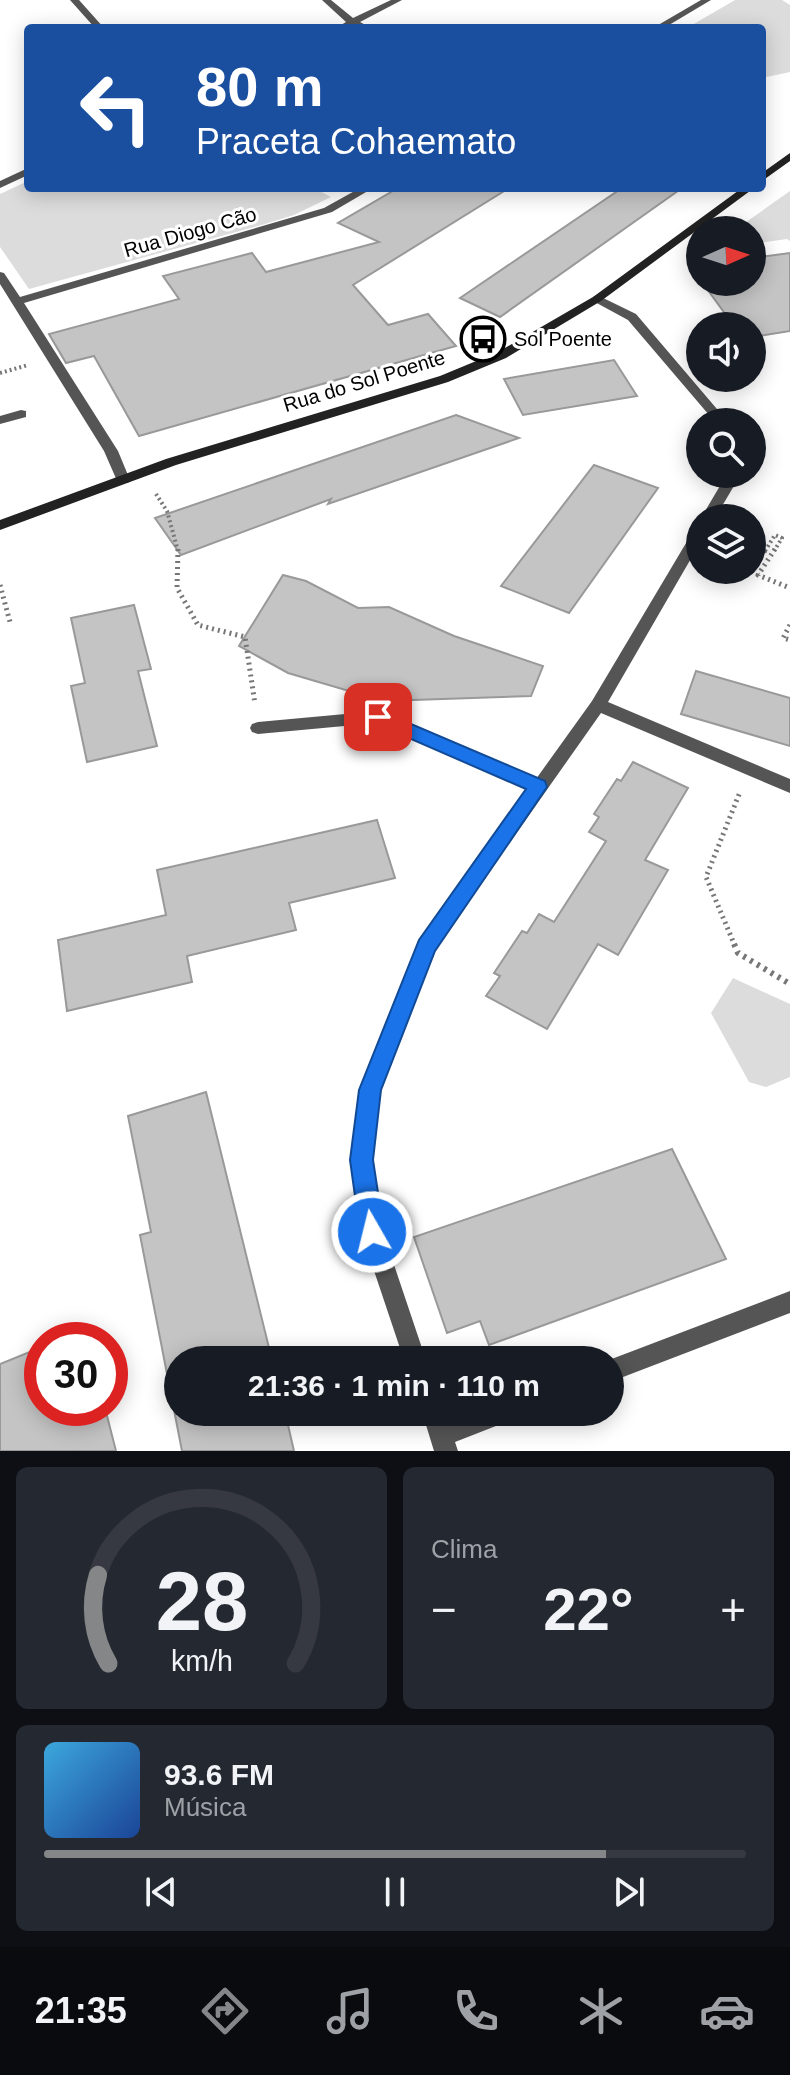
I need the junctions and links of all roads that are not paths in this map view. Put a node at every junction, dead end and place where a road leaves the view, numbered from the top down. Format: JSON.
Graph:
{"nodes":[{"id":1,"x":74,"y":0,"type":"edge"},
{"id":2,"x":326,"y":0,"type":"edge"},
{"id":3,"x":398,"y":0,"type":"edge"},
{"id":4,"x":707,"y":0,"type":"edge"},
{"id":5,"x":352,"y":22,"type":"junction"},
{"id":6,"x":96,"y":24,"type":"edge"},
{"id":7,"x":348,"y":24,"type":"edge"},
{"id":8,"x":357,"y":24,"type":"edge"},
{"id":9,"x":664,"y":24,"type":"edge"},
{"id":10,"x":790,"y":156,"type":"edge"},
{"id":11,"x":24,"y":173,"type":"edge"},
{"id":12,"x":766,"y":174,"type":"edge"},
{"id":13,"x":0,"y":185,"type":"edge"},
{"id":14,"x":352,"y":192,"type":"edge"},
{"id":15,"x":361,"y":192,"type":"edge"},
{"id":16,"x":744,"y":192,"type":"edge"},
{"id":17,"x":357,"y":194,"type":"junction"},
{"id":18,"x":0,"y":275,"type":"edge"},
{"id":19,"x":597,"y":299,"type":"junction"},
{"id":20,"x":18,"y":301,"type":"junction"},
{"id":21,"x":710,"y":408,"type":"edge"},
{"id":22,"x":21,"y":414,"type":"dead end"},
{"id":23,"x":0,"y":420,"type":"edge"},
{"id":24,"x":123,"y":480,"type":"junction"},
{"id":25,"x":0,"y":525,"type":"edge"},
{"id":26,"x":686,"y":555,"type":"edge"},
{"id":27,"x":598,"y":705,"type":"junction"},
{"id":28,"x":258,"y":728,"type":"road end"},
{"id":29,"x":790,"y":786,"type":"edge"},
{"id":30,"x":538,"y":787,"type":"junction"},
{"id":31,"x":790,"y":1302,"type":"edge"},
{"id":32,"x":410,"y":1346,"type":"edge"},
{"id":33,"x":624,"y":1366,"type":"edge"},
{"id":34,"x":477,"y":1426,"type":"edge"},
{"id":35,"x":443,"y":1444,"type":"edge"}],
"edges":[{"from":1,"to":6,"type":"street"},
{"from":2,"to":5,"type":"street"},
{"from":3,"to":5,"type":"street"},
{"from":4,"to":9,"type":"street"},
{"from":5,"to":7,"type":"street"},
{"from":5,"to":8,"type":"street"},
{"from":10,"to":12,"type":"street"},
{"from":11,"to":13,"type":"street"},
{"from":14,"to":17,"type":"street"},
{"from":15,"to":17,"type":"street","name":"Rua Diogo Cão"},
{"from":16,"to":19,"type":"street","name":"Rua do Sol Poente"},
{"from":17,"to":20,"type":"street","name":"Rua Diogo Cão"},
{"from":18,"to":20,"type":"street"},
{"from":19,"to":21,"type":"street"},
{"from":19,"to":24,"type":"street","name":"Rua do Sol Poente"},
{"from":20,"to":24,"type":"street"},
{"from":22,"to":23,"type":"street"},
{"from":24,"to":25,"type":"street","name":"Rua do Sol Poente"},
{"from":26,"to":27,"type":"street"},
{"from":27,"to":29,"type":"street"},
{"from":27,"to":30,"type":"street"},
{"from":28,"to":30,"type":"street"},
{"from":30,"to":32,"type":"street"},
{"from":31,"to":33,"type":"street"},
{"from":34,"to":35,"type":"street"}]}
